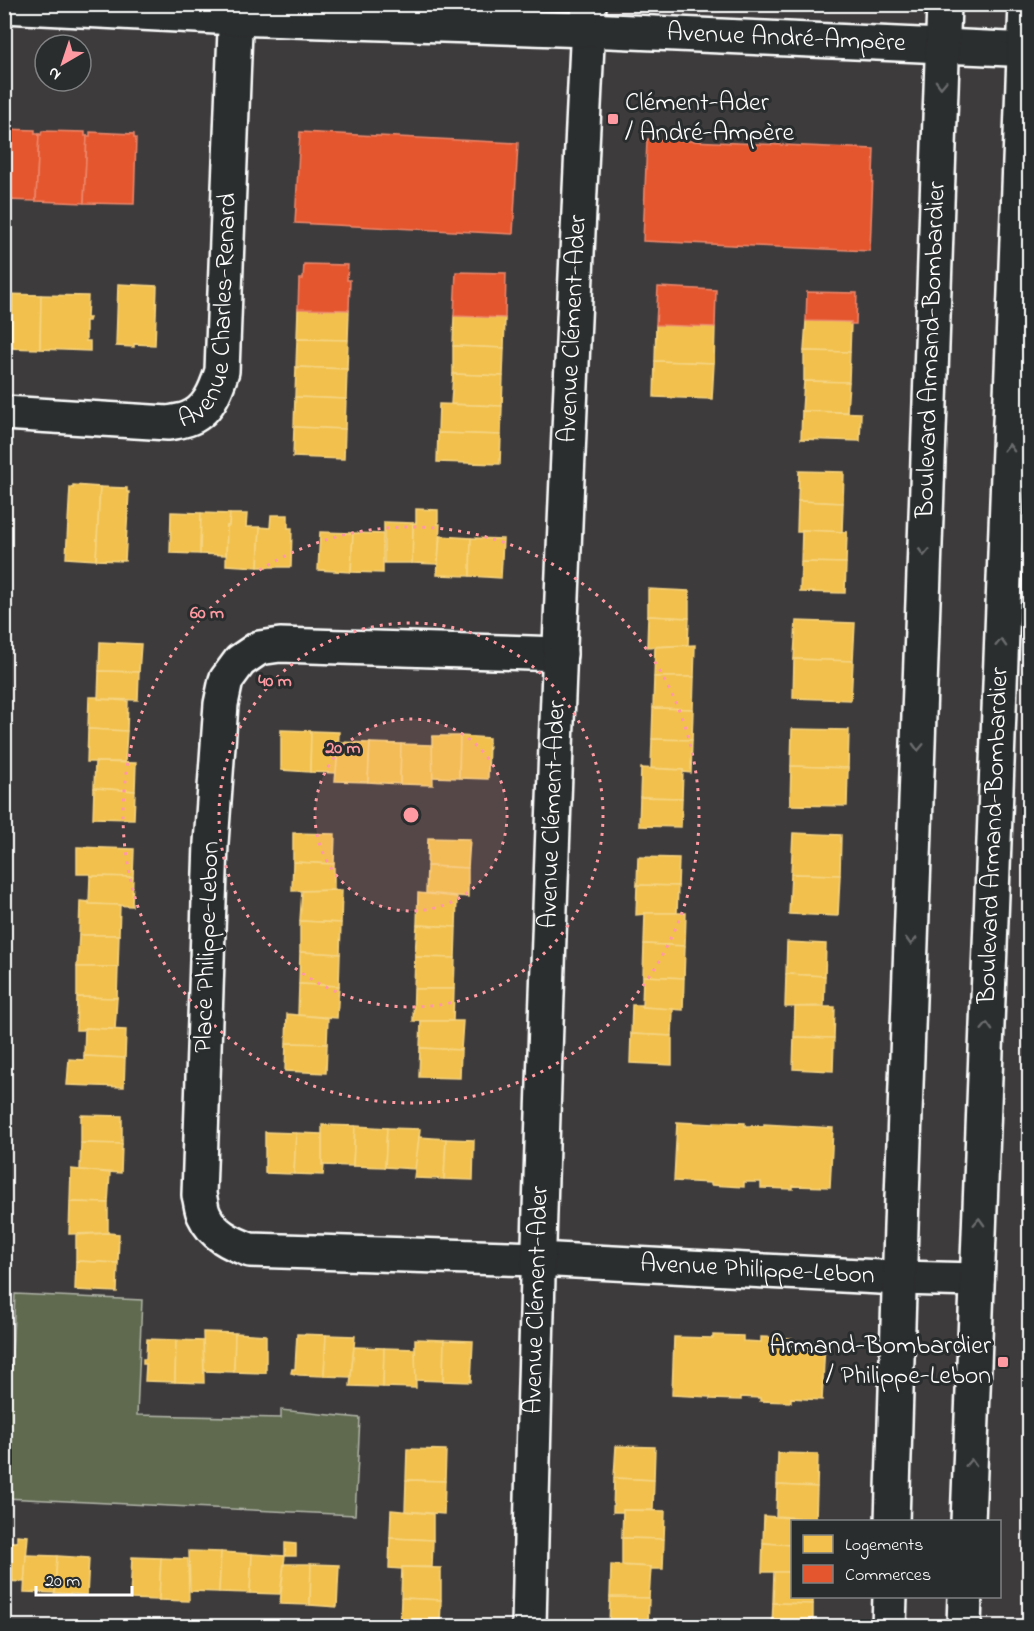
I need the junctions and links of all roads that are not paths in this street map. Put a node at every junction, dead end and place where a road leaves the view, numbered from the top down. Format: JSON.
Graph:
{"nodes":[{"id":1,"x":944,"y":4,"type":"edge"},
{"id":2,"x":1026,"y":4,"type":"edge"},
{"id":3,"x":4,"y":6,"type":"edge"},
{"id":4,"x":236,"y":11,"type":"edge"},
{"id":5,"x":588,"y":17,"type":"edge"},
{"id":6,"x":942,"y":47,"type":"junction"},
{"id":7,"x":1027,"y":51,"type":"edge"},
{"id":8,"x":4,"y":413,"type":"edge"},
{"id":9,"x":560,"y":654,"type":"junction"},
{"id":10,"x":537,"y":1259,"type":"junction"},
{"id":11,"x":899,"y":1278,"type":"junction"},
{"id":12,"x":977,"y":1280,"type":"junction"},
{"id":13,"x":892,"y":1520,"type":"edge"},
{"id":14,"x":968,"y":1520,"type":"edge"},
{"id":15,"x":890,"y":1598,"type":"edge"},
{"id":16,"x":965,"y":1598,"type":"edge"},
{"id":17,"x":529,"y":1626,"type":"edge"},
{"id":18,"x":889,"y":1626,"type":"edge"},
{"id":19,"x":964,"y":1626,"type":"edge"}],
"edges":[{"from":1,"to":6,"type":"street","name":"Boulevard Armand-Bombardier"},
{"from":2,"to":7,"type":"street","name":"Boulevard Armand-Bombardier"},
{"from":3,"to":4,"type":"street","name":"Avenue André-Ampère"},
{"from":4,"to":5,"type":"street","name":"Avenue André-Ampère"},
{"from":4,"to":8,"type":"street","name":"Avenue Charles-Renard"},
{"from":5,"to":6,"type":"street","name":"Avenue André-Ampère"},
{"from":5,"to":9,"type":"street","name":"Avenue Clément-Ader"},
{"from":6,"to":7,"type":"street","name":"Avenue André-Ampère"},
{"from":6,"to":11,"type":"street","name":"Boulevard Armand-Bombardier","one_way":true},
{"from":12,"to":7,"type":"street","name":"Boulevard Armand-Bombardier","one_way":true},
{"from":9,"to":10,"type":"street","name":"Avenue Clément-Ader"},
{"from":9,"to":10,"type":"street","name":"Place Philippe-Lebon"},
{"from":10,"to":11,"type":"street","name":"Avenue Philippe-Lebon"},
{"from":10,"to":17,"type":"street","name":"Avenue Clément-Ader"},
{"from":11,"to":12,"type":"street","name":"Avenue Philippe-Lebon"},
{"from":11,"to":13,"type":"street","name":"Boulevard Armand-Bombardier"},
{"from":14,"to":12,"type":"street","name":"Boulevard Armand-Bombardier","one_way":true},
{"from":15,"to":18,"type":"street"},
{"from":16,"to":19,"type":"street"}]}
